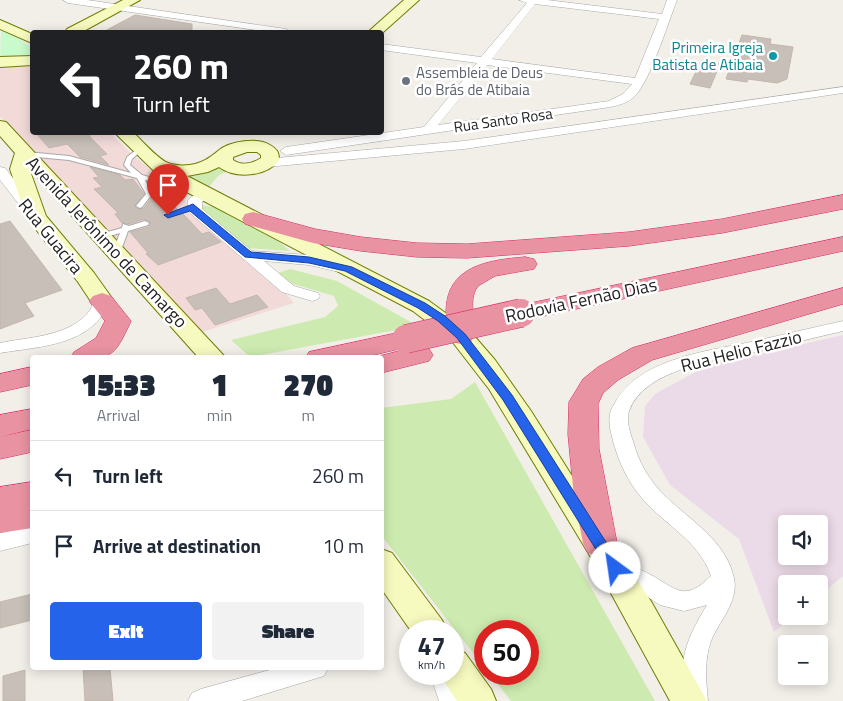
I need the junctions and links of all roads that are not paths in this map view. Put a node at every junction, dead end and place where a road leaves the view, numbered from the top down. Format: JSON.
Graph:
{"nodes":[{"id":1,"x":68,"y":0,"type":"edge"},
{"id":2,"x":144,"y":0,"type":"edge"},
{"id":3,"x":412,"y":0,"type":"edge"},
{"id":4,"x":530,"y":0,"type":"edge"},
{"id":5,"x":672,"y":0,"type":"edge"},
{"id":6,"x":127,"y":5,"type":"edge"},
{"id":7,"x":665,"y":16,"type":"junction"},
{"id":8,"x":0,"y":24,"type":"edge"},
{"id":9,"x":76,"y":30,"type":"edge"},
{"id":10,"x":86,"y":30,"type":"edge"},
{"id":11,"x":274,"y":30,"type":"edge"},
{"id":12,"x":377,"y":30,"type":"edge"},
{"id":13,"x":30,"y":38,"type":"edge"},
{"id":14,"x":384,"y":47,"type":"edge"},
{"id":15,"x":30,"y":61,"type":"edge"},
{"id":16,"x":0,"y":62,"type":"edge"},
{"id":17,"x":483,"y":62,"type":"junction"},
{"id":18,"x":639,"y":82,"type":"junction"},
{"id":19,"x":843,"y":90,"type":"edge"},
{"id":20,"x":0,"y":126,"type":"edge"},
{"id":21,"x":427,"y":131,"type":"junction"},
{"id":22,"x":125,"y":135,"type":"edge"},
{"id":23,"x":383,"y":135,"type":"edge"},
{"id":24,"x":384,"y":135,"type":"edge"},
{"id":25,"x":262,"y":146,"type":"edge"},
{"id":26,"x":140,"y":149,"type":"junction"},
{"id":27,"x":24,"y":154,"type":"junction"},
{"id":28,"x":226,"y":154,"type":"junction"},
{"id":29,"x":246,"y":169,"type":"junction"},
{"id":30,"x":0,"y":171,"type":"edge"},
{"id":31,"x":151,"y":172,"type":"junction"},
{"id":32,"x":199,"y":200,"type":"junction"},
{"id":33,"x":843,"y":202,"type":"edge"},
{"id":34,"x":140,"y":206,"type":"dead end"},
{"id":35,"x":168,"y":215,"type":"dead end"},
{"id":36,"x":36,"y":217,"type":"junction"},
{"id":37,"x":253,"y":219,"type":"junction"},
{"id":38,"x":843,"y":220,"type":"edge"},
{"id":39,"x":144,"y":223,"type":"dead end"},
{"id":40,"x":126,"y":227,"type":"junction"},
{"id":41,"x":110,"y":244,"type":"junction"},
{"id":42,"x":843,"y":244,"type":"edge"},
{"id":43,"x":248,"y":255,"type":"junction"},
{"id":44,"x":843,"y":262,"type":"edge"},
{"id":45,"x":349,"y":269,"type":"junction"},
{"id":46,"x":312,"y":296,"type":"dead end"},
{"id":47,"x":843,"y":296,"type":"edge"},
{"id":48,"x":102,"y":301,"type":"junction"},
{"id":49,"x":525,"y":321,"type":"junction"},
{"id":50,"x":843,"y":326,"type":"edge"},
{"id":51,"x":461,"y":336,"type":"junction"},
{"id":52,"x":413,"y":347,"type":"junction"},
{"id":53,"x":0,"y":348,"type":"edge"},
{"id":54,"x":89,"y":355,"type":"edge"},
{"id":55,"x":211,"y":355,"type":"edge"},
{"id":56,"x":345,"y":355,"type":"edge"},
{"id":57,"x":384,"y":362,"type":"edge"},
{"id":58,"x":30,"y":376,"type":"edge"},
{"id":59,"x":0,"y":383,"type":"edge"},
{"id":60,"x":30,"y":419,"type":"edge"},
{"id":61,"x":0,"y":426,"type":"edge"},
{"id":62,"x":30,"y":441,"type":"edge"},
{"id":63,"x":0,"y":448,"type":"edge"},
{"id":64,"x":30,"y":494,"type":"edge"},
{"id":65,"x":0,"y":499,"type":"edge"},
{"id":66,"x":30,"y":514,"type":"edge"},
{"id":67,"x":0,"y":520,"type":"edge"},
{"id":68,"x":30,"y":535,"type":"edge"},
{"id":69,"x":0,"y":542,"type":"edge"},
{"id":70,"x":600,"y":543,"type":"junction"},
{"id":71,"x":384,"y":566,"type":"edge"},
{"id":72,"x":615,"y":568,"type":"junction"},
{"id":73,"x":723,"y":579,"type":"junction"},
{"id":74,"x":422,"y":620,"type":"edge"},
{"id":75,"x":308,"y":670,"type":"edge"},
{"id":76,"x":464,"y":681,"type":"edge"},
{"id":77,"x":447,"y":685,"type":"edge"},
{"id":78,"x":201,"y":701,"type":"edge"},
{"id":79,"x":452,"y":701,"type":"edge"},
{"id":80,"x":478,"y":701,"type":"edge"},
{"id":81,"x":689,"y":701,"type":"edge"},
{"id":82,"x":695,"y":701,"type":"edge"}],
"edges":[{"from":1,"to":6,"type":"street"},
{"from":2,"to":6,"type":"main road"},
{"from":3,"to":12,"type":"main road"},
{"from":4,"to":7,"type":"street"},
{"from":4,"to":17,"type":"street"},
{"from":5,"to":7,"type":"street","name":"Rua Santo Rosa"},
{"from":6,"to":9,"type":"main road"},
{"from":6,"to":10,"type":"main road"},
{"from":6,"to":11,"type":"street"},
{"from":7,"to":18,"type":"street","name":"Rua Santo Rosa"},
{"from":8,"to":13,"type":"main road"},
{"from":14,"to":17,"type":"street"},
{"from":15,"to":16,"type":"main road"},
{"from":17,"to":18,"type":"street"},
{"from":17,"to":21,"type":"street"},
{"from":18,"to":21,"type":"street","name":"Rua Santo Rosa"},
{"from":19,"to":25,"type":"street"},
{"from":20,"to":27,"type":"main road","name":"Avenida Jerônimo de Camargo"},
{"from":21,"to":24,"type":"street","name":"Rua Santo Rosa"},
{"from":22,"to":26,"type":"main road"},
{"from":23,"to":25,"type":"street","name":"Rua Santo Rosa"},
{"from":25,"to":28,"type":"main road"},
{"from":25,"to":29,"type":"main road"},
{"from":26,"to":31,"type":"main road"},
{"from":26,"to":31,"type":"lane"},
{"from":27,"to":31,"type":"lane"},
{"from":27,"to":36,"type":"main road"},
{"from":27,"to":41,"type":"main road","name":"Avenida Jerônimo de Camargo"},
{"from":28,"to":29,"type":"main road"},
{"from":28,"to":31,"type":"main road"},
{"from":29,"to":32,"type":"main road"},
{"from":30,"to":36,"type":"street","name":"Rua Guacira"},
{"from":31,"to":32,"type":"main road"},
{"from":31,"to":34,"type":"lane"},
{"from":32,"to":35,"type":"lane"},
{"from":32,"to":37,"type":"main road"},
{"from":32,"to":43,"type":"street"},
{"from":33,"to":37,"type":"highway"},
{"from":36,"to":48,"type":"main road","name":"Rua Guacira"},
{"from":37,"to":45,"type":"main road"},
{"from":38,"to":51,"type":"highway"},
{"from":39,"to":40,"type":"lane"},
{"from":40,"to":41,"type":"lane"},
{"from":40,"to":41,"type":"lane"},
{"from":41,"to":55,"type":"main road","name":"Avenida Jerônimo de Camargo"},
{"from":42,"to":49,"type":"highway","name":"Rodovia Fernão Dias"},
{"from":43,"to":45,"type":"street"},
{"from":43,"to":46,"type":"street"},
{"from":44,"to":49,"type":"highway","name":"Rodovia Fernão Dias"},
{"from":45,"to":51,"type":"main road"},
{"from":47,"to":70,"type":"highway"},
{"from":48,"to":53,"type":"street"},
{"from":48,"to":54,"type":"highway"},
{"from":49,"to":52,"type":"highway","name":"Rodovia Fernão Dias"},
{"from":50,"to":73,"type":"street","name":"Rua Helio Fazzio"},
{"from":51,"to":70,"type":"main road"},
{"from":52,"to":56,"type":"highway","name":"Rodovia Fernão Dias"},
{"from":52,"to":57,"type":"highway","name":"Rodovia Fernão Dias"},
{"from":58,"to":59,"type":"highway"},
{"from":60,"to":61,"type":"highway"},
{"from":62,"to":63,"type":"highway"},
{"from":64,"to":65,"type":"highway"},
{"from":66,"to":67,"type":"highway"},
{"from":68,"to":69,"type":"street"},
{"from":70,"to":72,"type":"main road"},
{"from":71,"to":74,"type":"main road"},
{"from":72,"to":73,"type":"street"},
{"from":72,"to":81,"type":"main road"},
{"from":73,"to":82,"type":"street"},
{"from":75,"to":78,"type":"street"},
{"from":76,"to":80,"type":"main road"},
{"from":77,"to":79,"type":"street"}]}
